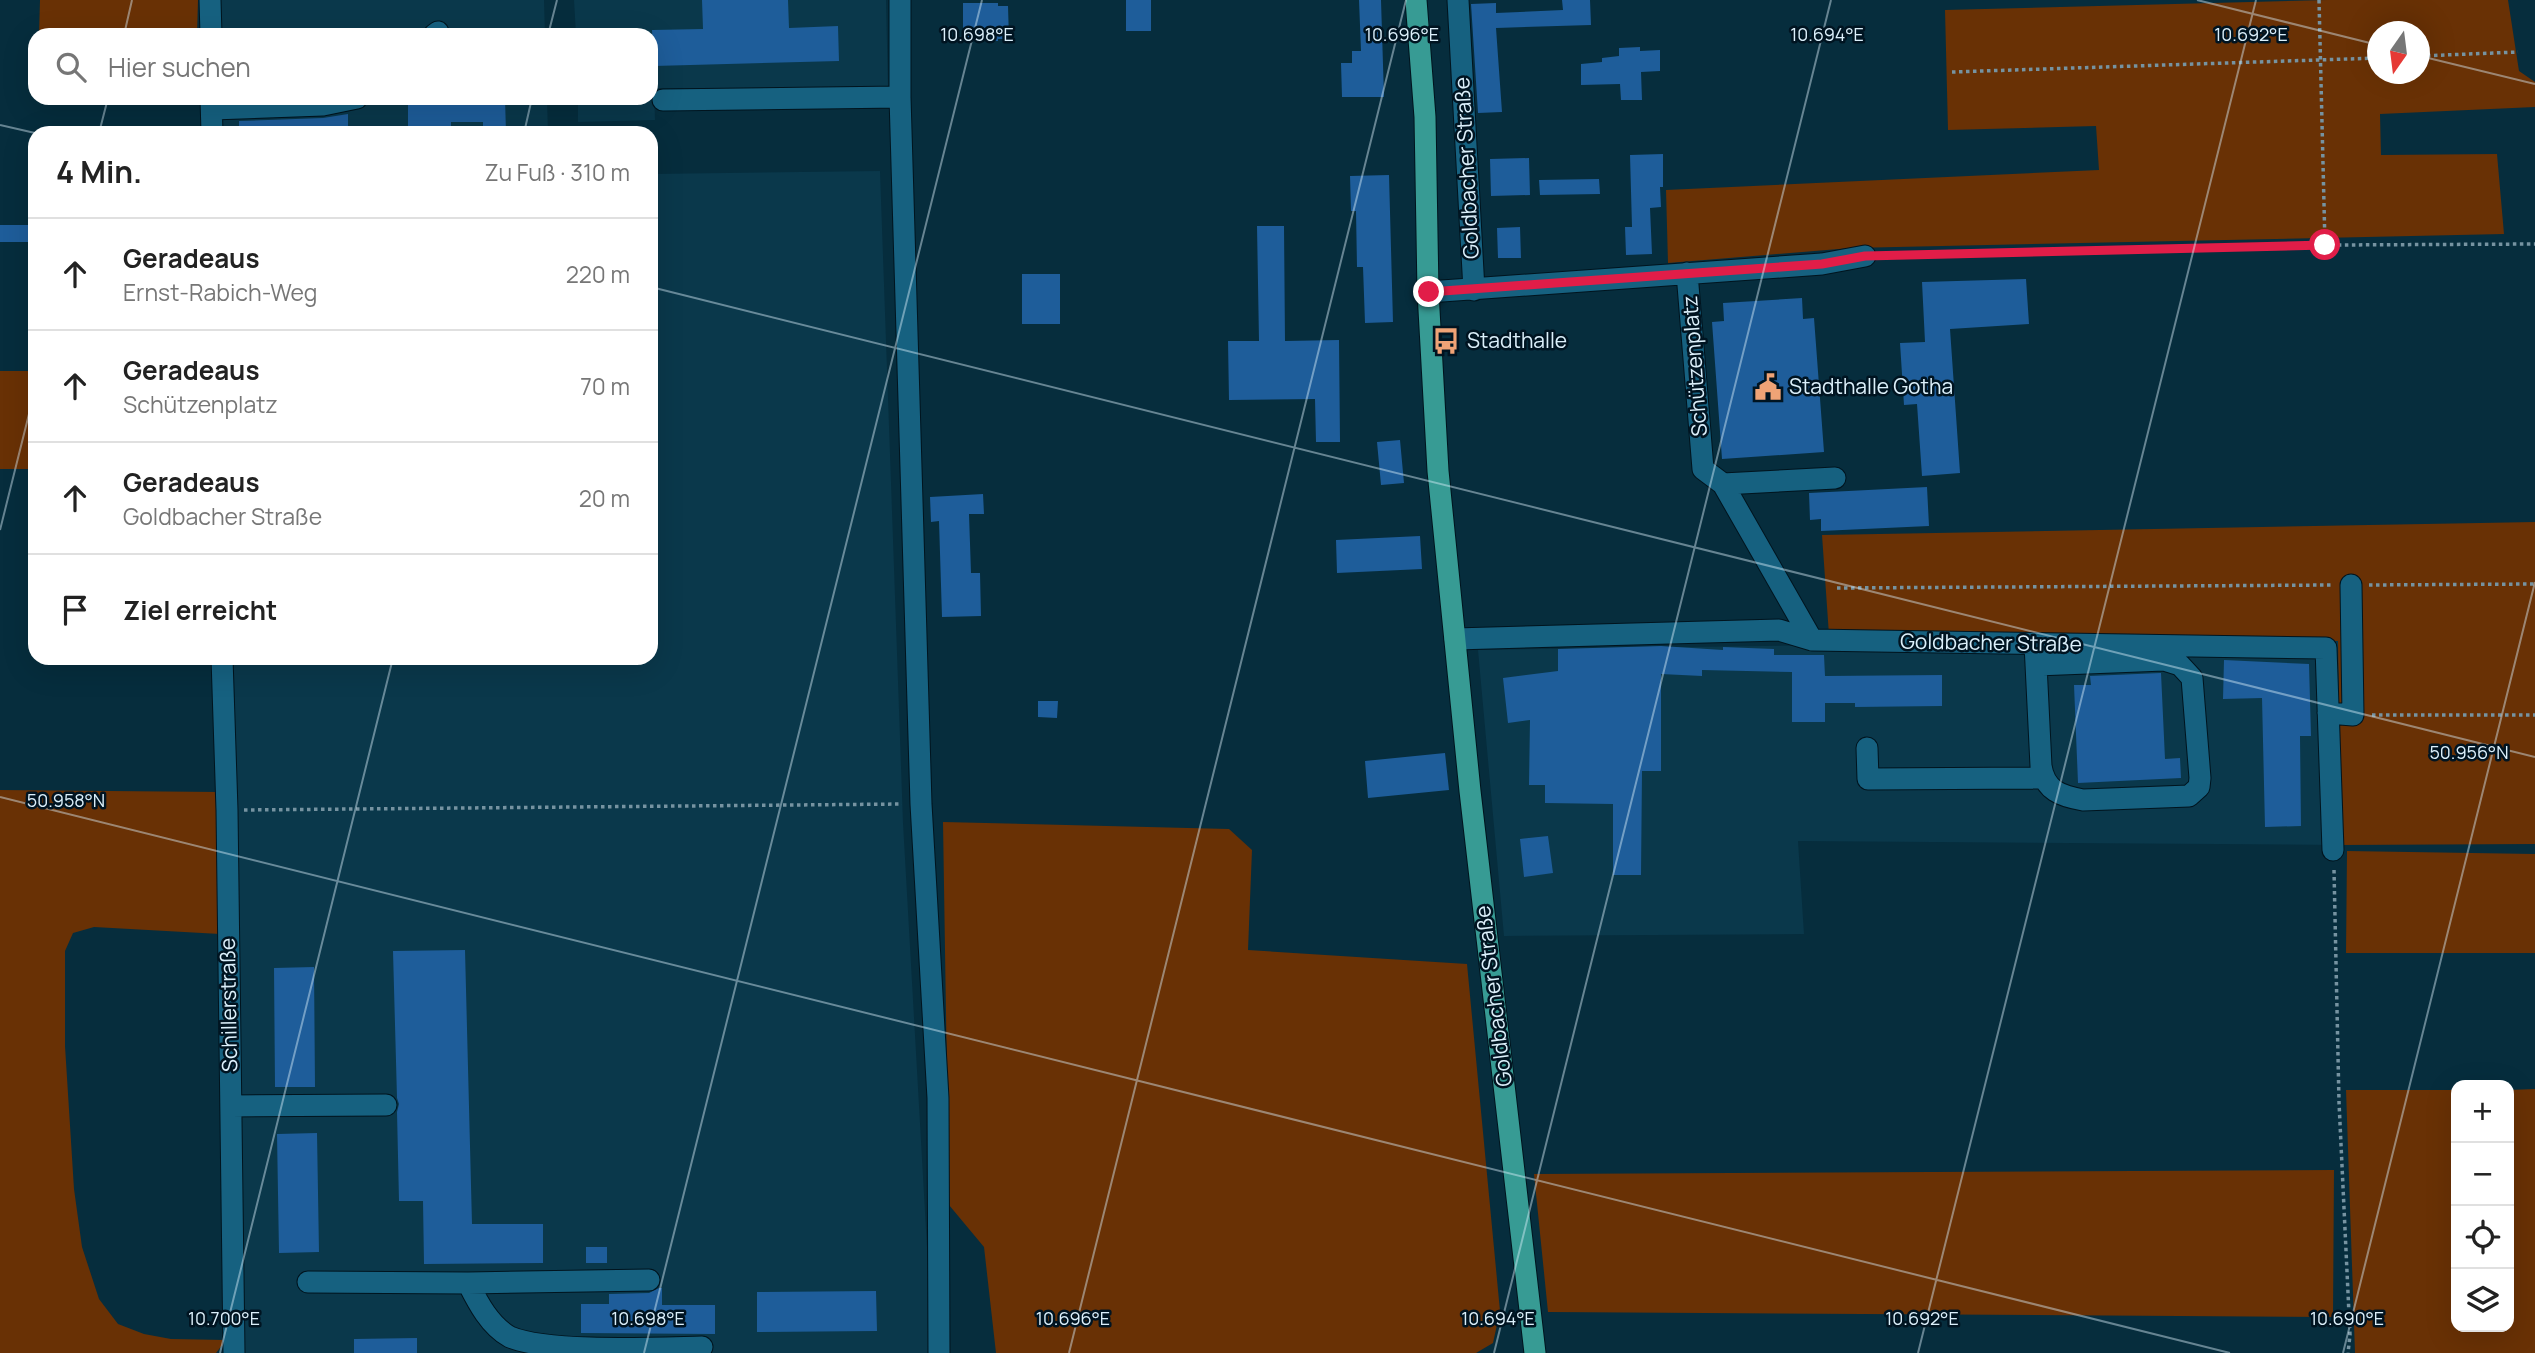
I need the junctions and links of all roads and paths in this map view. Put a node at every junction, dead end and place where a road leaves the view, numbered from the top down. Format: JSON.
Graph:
{"nodes":[{"id":1,"x":210,"y":0,"type":"edge"},
{"id":2,"x":900,"y":0,"type":"edge"},
{"id":3,"x":1416,"y":0,"type":"edge"},
{"id":4,"x":1458,"y":0,"type":"edge"},
{"id":5,"x":2319,"y":0,"type":"edge"},
{"id":6,"x":211,"y":28,"type":"edge"},
{"id":7,"x":2518,"y":52,"type":"dead end"},
{"id":8,"x":2430,"y":56,"type":"edge"},
{"id":9,"x":2367,"y":59,"type":"edge"},
{"id":10,"x":2321,"y":61,"type":"junction"},
{"id":11,"x":1952,"y":72,"type":"dead end"},
{"id":12,"x":900,"y":97,"type":"junction"},
{"id":13,"x":663,"y":100,"type":"dead end"},
{"id":14,"x":211,"y":105,"type":"edge"},
{"id":15,"x":212,"y":126,"type":"edge"},
{"id":16,"x":2535,"y":244,"type":"edge"},
{"id":17,"x":2325,"y":245,"type":"junction"},
{"id":18,"x":1865,"y":256,"type":"joint"},
{"id":19,"x":1687,"y":273,"type":"junction"},
{"id":20,"x":1474,"y":290,"type":"junction"},
{"id":21,"x":1429,"y":292,"type":"junction"},
{"id":22,"x":1835,"y":478,"type":"dead end"},
{"id":23,"x":1723,"y":484,"type":"junction"},
{"id":24,"x":2535,"y":584,"type":"edge"},
{"id":25,"x":2351,"y":585,"type":"junction"},
{"id":26,"x":1836,"y":588,"type":"dead end"},
{"id":27,"x":1455,"y":639,"type":"junction"},
{"id":28,"x":1812,"y":640,"type":"junction"},
{"id":29,"x":2036,"y":655,"type":"junction"},
{"id":30,"x":222,"y":665,"type":"edge"},
{"id":31,"x":2328,"y":713,"type":"junction"},
{"id":32,"x":2353,"y":715,"type":"junction"},
{"id":33,"x":2535,"y":715,"type":"edge"},
{"id":34,"x":1867,"y":748,"type":"dead end"},
{"id":35,"x":2043,"y":778,"type":"junction"},
{"id":36,"x":921,"y":804,"type":"junction"},
{"id":37,"x":227,"y":810,"type":"junction"},
{"id":38,"x":2333,"y":850,"type":"joint"},
{"id":39,"x":386,"y":1105,"type":"dead end"},
{"id":40,"x":231,"y":1106,"type":"junction"},
{"id":41,"x":649,"y":1280,"type":"dead end"},
{"id":42,"x":308,"y":1282,"type":"dead end"},
{"id":43,"x":468,"y":1283,"type":"junction"},
{"id":44,"x":702,"y":1347,"type":"dead end"},
{"id":45,"x":584,"y":1351,"type":"edge"},
{"id":46,"x":233,"y":1353,"type":"edge"},
{"id":47,"x":939,"y":1353,"type":"edge"},
{"id":48,"x":1535,"y":1353,"type":"edge"},
{"id":49,"x":2348,"y":1353,"type":"edge"}],
"edges":[{"from":1,"to":6,"type":"street"},
{"from":2,"to":12,"type":"street"},
{"from":3,"to":21,"type":"main road","name":"Goldbacher Straße"},
{"from":4,"to":20,"type":"street","name":"Goldbacher Straße"},
{"from":5,"to":10,"type":"path"},
{"from":7,"to":8,"type":"path"},
{"from":9,"to":10,"type":"path"},
{"from":10,"to":11,"type":"path"},
{"from":10,"to":17,"type":"path"},
{"from":12,"to":13,"type":"street"},
{"from":12,"to":36,"type":"street"},
{"from":14,"to":15,"type":"street"},
{"from":16,"to":17,"type":"path"},
{"from":17,"to":18,"type":"path"},
{"from":18,"to":19,"type":"street"},
{"from":19,"to":20,"type":"street","name":"Schützenplatz"},
{"from":19,"to":23,"type":"street","name":"Schützenplatz"},
{"from":20,"to":21,"type":"street","name":"Goldbacher Straße"},
{"from":21,"to":27,"type":"main road","name":"Goldbacher Straße"},
{"from":22,"to":23,"type":"street"},
{"from":23,"to":28,"type":"street","name":"Schützenplatz"},
{"from":24,"to":25,"type":"path"},
{"from":25,"to":26,"type":"path"},
{"from":25,"to":32,"type":"street"},
{"from":27,"to":28,"type":"street","name":"Goldbacher Straße"},
{"from":27,"to":48,"type":"main road","name":"Goldbacher Straße"},
{"from":28,"to":29,"type":"street","name":"Goldbacher Straße"},
{"from":29,"to":31,"type":"street","name":"Goldbacher Straße"},
{"from":29,"to":35,"type":"street"},
{"from":29,"to":35,"type":"street"},
{"from":30,"to":37,"type":"street","name":"Schillerstraße"},
{"from":31,"to":32,"type":"street"},
{"from":31,"to":38,"type":"street","name":"Goldbacher Straße"},
{"from":32,"to":33,"type":"path"},
{"from":34,"to":35,"type":"street"},
{"from":36,"to":37,"type":"path"},
{"from":36,"to":47,"type":"street"},
{"from":37,"to":40,"type":"street","name":"Schillerstraße"},
{"from":38,"to":49,"type":"path"},
{"from":39,"to":40,"type":"street"},
{"from":40,"to":46,"type":"street","name":"Schillerstraße"},
{"from":41,"to":43,"type":"street"},
{"from":42,"to":43,"type":"street"},
{"from":43,"to":45,"type":"street"},
{"from":44,"to":45,"type":"street"}]}
